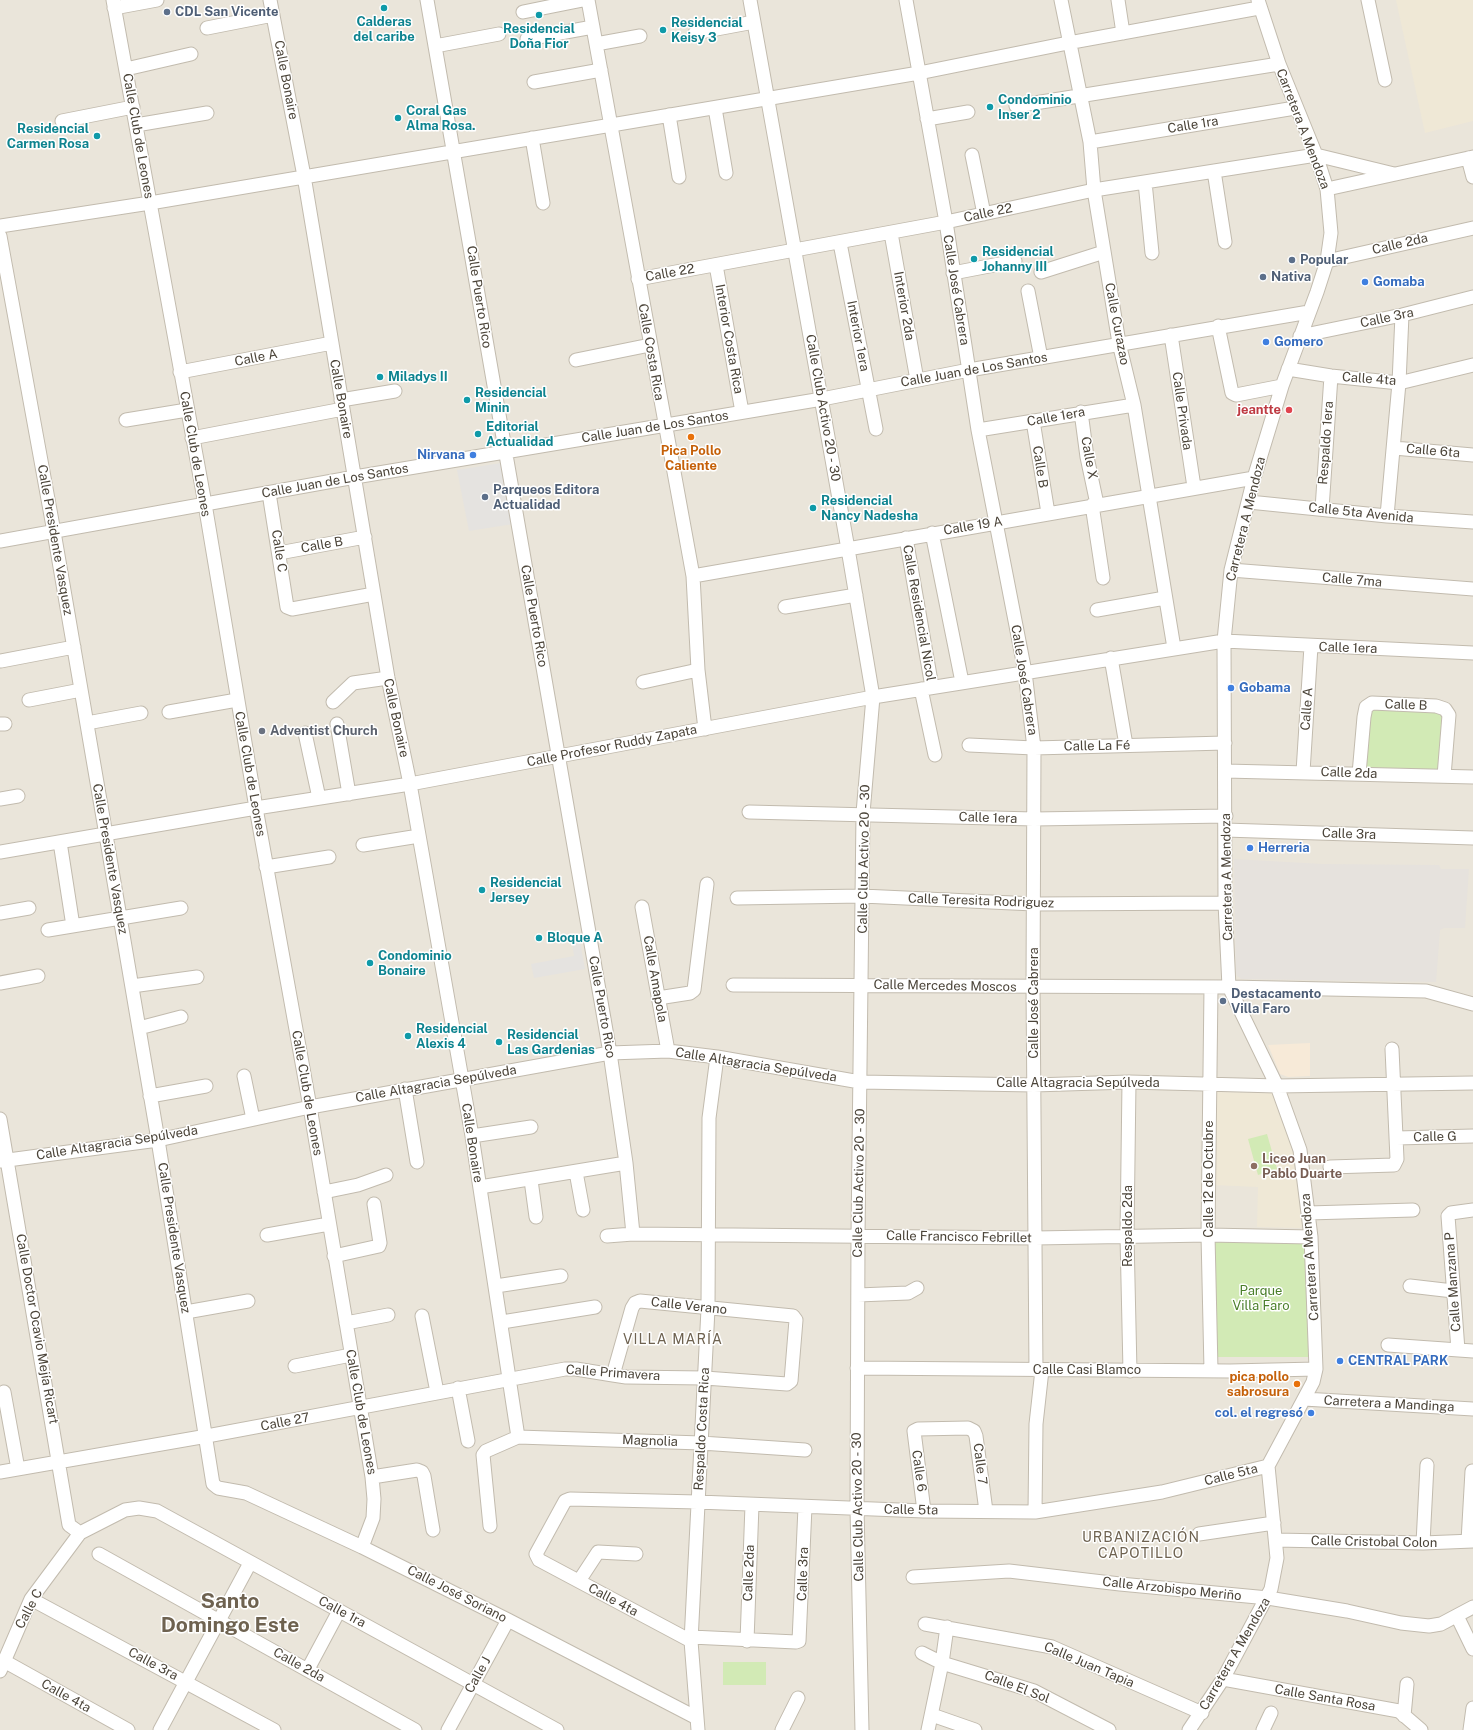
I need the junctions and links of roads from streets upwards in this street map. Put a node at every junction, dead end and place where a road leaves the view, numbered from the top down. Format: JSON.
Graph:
{"nodes":[{"id":1,"x":157,"y":0,"type":"edge"},
{"id":2,"x":270,"y":0,"type":"edge"},
{"id":3,"x":427,"y":0,"type":"edge"},
{"id":4,"x":583,"y":0,"type":"edge"},
{"id":5,"x":588,"y":0,"type":"edge"},
{"id":6,"x":750,"y":0,"type":"edge"},
{"id":7,"x":906,"y":0,"type":"edge"},
{"id":8,"x":1061,"y":0,"type":"edge"},
{"id":9,"x":1118,"y":0,"type":"edge"},
{"id":10,"x":1368,"y":0,"type":"edge"},
{"id":11,"x":114,"y":4,"type":"edge"},
{"id":12,"x":1259,"y":4,"type":"edge"},
{"id":13,"x":523,"y":12,"type":"dead end"},
{"id":14,"x":273,"y":15,"type":"junction"},
{"id":15,"x":754,"y":22,"type":"junction"},
{"id":16,"x":593,"y":27,"type":"junction"},
{"id":17,"x":207,"y":28,"type":"dead end"},
{"id":18,"x":695,"y":33,"type":"dead end"},
{"id":19,"x":1123,"y":33,"type":"junction"},
{"id":20,"x":499,"y":34,"type":"dead end"},
{"id":21,"x":640,"y":36,"type":"dead end"},
{"id":22,"x":527,"y":39,"type":"dead end"},
{"id":23,"x":1068,"y":43,"type":"junction"},
{"id":24,"x":596,"y":44,"type":"junction"},
{"id":25,"x":435,"y":46,"type":"junction"},
{"id":26,"x":191,"y":54,"type":"dead end"},
{"id":27,"x":1279,"y":64,"type":"junction"},
{"id":28,"x":126,"y":69,"type":"junction"},
{"id":29,"x":601,"y":70,"type":"junction"},
{"id":30,"x":919,"y":73,"type":"junction"},
{"id":31,"x":1385,"y":80,"type":"dead end"},
{"id":32,"x":534,"y":82,"type":"dead end"},
{"id":33,"x":1082,"y":96,"type":"junction"},
{"id":34,"x":769,"y":97,"type":"junction"},
{"id":35,"x":1016,"y":106,"type":"dead end"},
{"id":36,"x":133,"y":107,"type":"junction"},
{"id":37,"x":715,"y":108,"type":"junction"},
{"id":38,"x":1295,"y":108,"type":"junction"},
{"id":39,"x":968,"y":112,"type":"dead end"},
{"id":40,"x":207,"y":113,"type":"dead end"},
{"id":41,"x":669,"y":115,"type":"junction"},
{"id":42,"x":927,"y":119,"type":"junction"},
{"id":43,"x":62,"y":121,"type":"dead end"},
{"id":44,"x":611,"y":124,"type":"junction"},
{"id":45,"x":136,"y":126,"type":"junction"},
{"id":46,"x":532,"y":138,"type":"junction"},
{"id":47,"x":1090,"y":142,"type":"junction"},
{"id":48,"x":454,"y":152,"type":"junction"},
{"id":49,"x":972,"y":155,"type":"dead end"},
{"id":50,"x":1316,"y":156,"type":"junction"},
{"id":51,"x":1471,"y":158,"type":"edge"},
{"id":52,"x":1214,"y":171,"type":"junction"},
{"id":53,"x":726,"y":173,"type":"dead end"},
{"id":54,"x":1394,"y":174,"type":"junction"},
{"id":55,"x":304,"y":176,"type":"junction"},
{"id":56,"x":1473,"y":177,"type":"edge"},
{"id":57,"x":679,"y":178,"type":"dead end"},
{"id":58,"x":1145,"y":182,"type":"junction"},
{"id":59,"x":1327,"y":189,"type":"junction"},
{"id":60,"x":1094,"y":190,"type":"junction"},
{"id":61,"x":543,"y":202,"type":"dead end"},
{"id":62,"x":150,"y":203,"type":"junction"},
{"id":63,"x":984,"y":214,"type":"junction"},
{"id":64,"x":946,"y":222,"type":"junction"},
{"id":65,"x":0,"y":226,"type":"edge"},
{"id":66,"x":1473,"y":228,"type":"edge"},
{"id":67,"x":891,"y":233,"type":"junction"},
{"id":68,"x":0,"y":236,"type":"edge"},
{"id":69,"x":840,"y":242,"type":"junction"},
{"id":70,"x":1226,"y":242,"type":"dead end"},
{"id":71,"x":794,"y":251,"type":"junction"},
{"id":72,"x":1104,"y":252,"type":"junction"},
{"id":73,"x":1152,"y":253,"type":"dead end"},
{"id":74,"x":1327,"y":261,"type":"junction"},
{"id":75,"x":1015,"y":262,"type":"dead end"},
{"id":76,"x":716,"y":265,"type":"junction"},
{"id":77,"x":1041,"y":272,"type":"dead end"},
{"id":78,"x":954,"y":273,"type":"junction"},
{"id":79,"x":638,"y":279,"type":"junction"},
{"id":80,"x":5,"y":289,"type":"edge"},
{"id":81,"x":1028,"y":291,"type":"dead end"},
{"id":82,"x":1473,"y":297,"type":"edge"},
{"id":83,"x":1309,"y":312,"type":"junction"},
{"id":84,"x":1402,"y":315,"type":"junction"},
{"id":85,"x":1218,"y":326,"type":"junction"},
{"id":86,"x":1171,"y":335,"type":"junction"},
{"id":87,"x":1300,"y":336,"type":"junction"},
{"id":88,"x":1119,"y":343,"type":"junction"},
{"id":89,"x":332,"y":344,"type":"junction"},
{"id":90,"x":650,"y":344,"type":"junction"},
{"id":91,"x":1041,"y":358,"type":"junction"},
{"id":92,"x":576,"y":360,"type":"dead end"},
{"id":93,"x":1473,"y":366,"type":"edge"},
{"id":94,"x":1288,"y":369,"type":"junction"},
{"id":95,"x":969,"y":370,"type":"junction"},
{"id":96,"x":180,"y":372,"type":"junction"},
{"id":97,"x":1331,"y":376,"type":"junction"},
{"id":98,"x":917,"y":380,"type":"junction"},
{"id":99,"x":1399,"y":383,"type":"junction"},
{"id":100,"x":1282,"y":386,"type":"junction"},
{"id":101,"x":868,"y":390,"type":"junction"},
{"id":102,"x":395,"y":391,"type":"dead end"},
{"id":103,"x":822,"y":399,"type":"junction"},
{"id":104,"x":342,"y":404,"type":"junction"},
{"id":105,"x":1134,"y":405,"type":"junction"},
{"id":106,"x":187,"y":410,"type":"junction"},
{"id":107,"x":742,"y":412,"type":"junction"},
{"id":108,"x":1081,"y":412,"type":"junction"},
{"id":109,"x":126,"y":420,"type":"dead end"},
{"id":110,"x":1033,"y":421,"type":"junction"},
{"id":111,"x":666,"y":425,"type":"junction"},
{"id":112,"x":876,"y":429,"type":"dead end"},
{"id":113,"x":978,"y":430,"type":"junction"},
{"id":114,"x":192,"y":438,"type":"junction"},
{"id":115,"x":1394,"y":448,"type":"junction"},
{"id":116,"x":504,"y":453,"type":"junction"},
{"id":117,"x":1473,"y":455,"type":"edge"},
{"id":118,"x":355,"y":477,"type":"junction"},
{"id":119,"x":1254,"y":478,"type":"junction"},
{"id":120,"x":1194,"y":487,"type":"junction"},
{"id":121,"x":269,"y":493,"type":"junction"},
{"id":122,"x":1148,"y":497,"type":"junction"},
{"id":123,"x":1249,"y":502,"type":"junction"},
{"id":124,"x":205,"y":504,"type":"junction"},
{"id":125,"x":1095,"y":505,"type":"junction"},
{"id":126,"x":1322,"y":509,"type":"junction"},
{"id":127,"x":1048,"y":512,"type":"junction"},
{"id":128,"x":1387,"y":516,"type":"junction"},
{"id":129,"x":1473,"y":522,"type":"edge"},
{"id":130,"x":997,"y":523,"type":"junction"},
{"id":131,"x":54,"y":532,"type":"junction"},
{"id":132,"x":932,"y":533,"type":"junction"},
{"id":133,"x":365,"y":537,"type":"junction"},
{"id":134,"x":906,"y":538,"type":"junction"},
{"id":135,"x":0,"y":541,"type":"edge"},
{"id":136,"x":848,"y":549,"type":"junction"},
{"id":137,"x":279,"y":553,"type":"junction"},
{"id":138,"x":1231,"y":570,"type":"junction"},
{"id":139,"x":693,"y":576,"type":"junction"},
{"id":140,"x":1103,"y":578,"type":"dead end"},
{"id":141,"x":1473,"y":589,"type":"edge"},
{"id":142,"x":374,"y":594,"type":"junction"},
{"id":143,"x":856,"y":595,"type":"junction"},
{"id":144,"x":1166,"y":598,"type":"junction"},
{"id":145,"x":784,"y":607,"type":"dead end"},
{"id":146,"x":1097,"y":610,"type":"dead end"},
{"id":147,"x":1224,"y":641,"type":"junction"},
{"id":148,"x":1311,"y":646,"type":"junction"},
{"id":149,"x":74,"y":647,"type":"junction"},
{"id":150,"x":1174,"y":648,"type":"junction"},
{"id":151,"x":1473,"y":653,"type":"edge"},
{"id":152,"x":1111,"y":658,"type":"junction"},
{"id":153,"x":1,"y":661,"type":"dead end"},
{"id":154,"x":698,"y":670,"type":"junction"},
{"id":155,"x":1025,"y":672,"type":"junction"},
{"id":156,"x":388,"y":678,"type":"junction"},
{"id":157,"x":643,"y":682,"type":"dead end"},
{"id":158,"x":962,"y":682,"type":"junction"},
{"id":159,"x":926,"y":688,"type":"junction"},
{"id":160,"x":81,"y":690,"type":"junction"},
{"id":161,"x":873,"y":696,"type":"junction"},
{"id":162,"x":29,"y":700,"type":"dead end"},
{"id":163,"x":237,"y":700,"type":"junction"},
{"id":164,"x":333,"y":702,"type":"dead end"},
{"id":165,"x":168,"y":712,"type":"dead end"},
{"id":166,"x":141,"y":713,"type":"dead end"},
{"id":167,"x":87,"y":723,"type":"junction"},
{"id":168,"x":337,"y":724,"type":"dead end"},
{"id":169,"x":705,"y":729,"type":"junction"},
{"id":170,"x":305,"y":733,"type":"dead end"},
{"id":171,"x":1225,"y":743,"type":"junction"},
{"id":172,"x":969,"y":745,"type":"dead end"},
{"id":173,"x":1126,"y":745,"type":"junction"},
{"id":174,"x":1034,"y":748,"type":"junction"},
{"id":175,"x":935,"y":755,"type":"dead end"},
{"id":176,"x":559,"y":756,"type":"junction"},
{"id":177,"x":1226,"y":771,"type":"junction"},
{"id":178,"x":1303,"y":772,"type":"junction"},
{"id":179,"x":1359,"y":774,"type":"junction"},
{"id":180,"x":1444,"y":776,"type":"junction"},
{"id":181,"x":1473,"y":777,"type":"edge"},
{"id":182,"x":410,"y":784,"type":"junction"},
{"id":183,"x":349,"y":794,"type":"junction"},
{"id":184,"x":18,"y":796,"type":"dead end"},
{"id":185,"x":319,"y":798,"type":"junction"},
{"id":186,"x":0,"y":799,"type":"edge"},
{"id":187,"x":256,"y":808,"type":"junction"},
{"id":188,"x":749,"y":812,"type":"dead end"},
{"id":189,"x":863,"y":813,"type":"junction"},
{"id":190,"x":1226,"y":816,"type":"junction"},
{"id":191,"x":1034,"y":819,"type":"junction"},
{"id":192,"x":1225,"y":830,"type":"junction"},
{"id":193,"x":106,"y":835,"type":"junction"},
{"id":194,"x":419,"y":836,"type":"junction"},
{"id":195,"x":1473,"y":838,"type":"edge"},
{"id":196,"x":60,"y":842,"type":"junction"},
{"id":197,"x":363,"y":845,"type":"dead end"},
{"id":198,"x":0,"y":852,"type":"edge"},
{"id":199,"x":329,"y":857,"type":"dead end"},
{"id":200,"x":266,"y":867,"type":"junction"},
{"id":201,"x":706,"y":884,"type":"dead end"},
{"id":202,"x":862,"y":896,"type":"junction"},
{"id":203,"x":737,"y":898,"type":"dead end"},
{"id":204,"x":1225,"y":903,"type":"junction"},
{"id":205,"x":1034,"y":904,"type":"junction"},
{"id":206,"x":642,"y":907,"type":"dead end"},
{"id":207,"x":29,"y":908,"type":"dead end"},
{"id":208,"x":181,"y":908,"type":"dead end"},
{"id":209,"x":0,"y":913,"type":"edge"},
{"id":210,"x":120,"y":918,"type":"junction"},
{"id":211,"x":73,"y":926,"type":"junction"},
{"id":212,"x":48,"y":930,"type":"dead end"},
{"id":213,"x":38,"y":976,"type":"dead end"},
{"id":214,"x":197,"y":976,"type":"dead end"},
{"id":215,"x":0,"y":983,"type":"edge"},
{"id":216,"x":733,"y":985,"type":"dead end"},
{"id":217,"x":132,"y":986,"type":"junction"},
{"id":218,"x":862,"y":986,"type":"junction"},
{"id":219,"x":1033,"y":987,"type":"junction"},
{"id":220,"x":1229,"y":987,"type":"junction"},
{"id":221,"x":1211,"y":988,"type":"junction"},
{"id":222,"x":658,"y":998,"type":"junction"},
{"id":223,"x":1473,"y":1004,"type":"edge"},
{"id":224,"x":181,"y":1017,"type":"dead end"},
{"id":225,"x":139,"y":1028,"type":"junction"},
{"id":226,"x":1392,"y":1049,"type":"dead end"},
{"id":227,"x":668,"y":1050,"type":"junction"},
{"id":228,"x":610,"y":1054,"type":"junction"},
{"id":229,"x":717,"y":1057,"type":"junction"},
{"id":230,"x":244,"y":1076,"type":"dead end"},
{"id":231,"x":461,"y":1079,"type":"junction"},
{"id":232,"x":860,"y":1082,"type":"junction"},
{"id":233,"x":1129,"y":1082,"type":"junction"},
{"id":234,"x":1473,"y":1083,"type":"edge"},
{"id":235,"x":1034,"y":1084,"type":"junction"},
{"id":236,"x":1209,"y":1084,"type":"junction"},
{"id":237,"x":1393,"y":1085,"type":"junction"},
{"id":238,"x":206,"y":1086,"type":"dead end"},
{"id":239,"x":1277,"y":1086,"type":"junction"},
{"id":240,"x":405,"y":1089,"type":"junction"},
{"id":241,"x":150,"y":1096,"type":"junction"},
{"id":242,"x":310,"y":1107,"type":"junction"},
{"id":243,"x":0,"y":1119,"type":"edge"},
{"id":244,"x":253,"y":1119,"type":"junction"},
{"id":245,"x":531,"y":1127,"type":"dead end"},
{"id":246,"x":472,"y":1136,"type":"junction"},
{"id":247,"x":1473,"y":1136,"type":"edge"},
{"id":248,"x":1396,"y":1138,"type":"junction"},
{"id":249,"x":158,"y":1140,"type":"junction"},
{"id":250,"x":4,"y":1161,"type":"edge"},
{"id":251,"x":417,"y":1162,"type":"dead end"},
{"id":252,"x":626,"y":1163,"type":"junction"},
{"id":253,"x":1330,"y":1167,"type":"dead end"},
{"id":254,"x":576,"y":1172,"type":"junction"},
{"id":255,"x":386,"y":1174,"type":"dead end"},
{"id":256,"x":531,"y":1180,"type":"junction"},
{"id":257,"x":480,"y":1187,"type":"junction"},
{"id":258,"x":324,"y":1192,"type":"junction"},
{"id":259,"x":374,"y":1204,"type":"dead end"},
{"id":260,"x":583,"y":1210,"type":"dead end"},
{"id":261,"x":1413,"y":1210,"type":"dead end"},
{"id":262,"x":1473,"y":1210,"type":"edge"},
{"id":263,"x":1308,"y":1213,"type":"junction"},
{"id":264,"x":536,"y":1217,"type":"dead end"},
{"id":265,"x":329,"y":1224,"type":"junction"},
{"id":266,"x":267,"y":1234,"type":"dead end"},
{"id":267,"x":633,"y":1234,"type":"junction"},
{"id":268,"x":709,"y":1234,"type":"junction"},
{"id":269,"x":1208,"y":1235,"type":"junction"},
{"id":270,"x":607,"y":1236,"type":"dead end"},
{"id":271,"x":858,"y":1236,"type":"junction"},
{"id":272,"x":1127,"y":1236,"type":"junction"},
{"id":273,"x":1311,"y":1237,"type":"junction"},
{"id":274,"x":1035,"y":1238,"type":"junction"},
{"id":275,"x":334,"y":1256,"type":"junction"},
{"id":276,"x":561,"y":1276,"type":"dead end"},
{"id":277,"x":496,"y":1286,"type":"junction"},
{"id":278,"x":1410,"y":1286,"type":"dead end"},
{"id":279,"x":918,"y":1288,"type":"dead end"},
{"id":280,"x":1453,"y":1291,"type":"junction"},
{"id":281,"x":858,"y":1295,"type":"junction"},
{"id":282,"x":248,"y":1301,"type":"dead end"},
{"id":283,"x":595,"y":1307,"type":"dead end"},
{"id":284,"x":708,"y":1309,"type":"junction"},
{"id":285,"x":186,"y":1312,"type":"junction"},
{"id":286,"x":388,"y":1315,"type":"dead end"},
{"id":287,"x":422,"y":1316,"type":"dead end"},
{"id":288,"x":502,"y":1322,"type":"junction"},
{"id":289,"x":346,"y":1323,"type":"junction"},
{"id":290,"x":1388,"y":1345,"type":"dead end"},
{"id":291,"x":1458,"y":1350,"type":"junction"},
{"id":292,"x":1473,"y":1351,"type":"edge"},
{"id":293,"x":351,"y":1355,"type":"junction"},
{"id":294,"x":295,"y":1366,"type":"dead end"},
{"id":295,"x":857,"y":1368,"type":"junction"},
{"id":296,"x":1316,"y":1369,"type":"junction"},
{"id":297,"x":1039,"y":1370,"type":"junction"},
{"id":298,"x":1211,"y":1370,"type":"junction"},
{"id":299,"x":1130,"y":1371,"type":"junction"},
{"id":300,"x":613,"y":1376,"type":"junction"},
{"id":301,"x":705,"y":1378,"type":"junction"},
{"id":302,"x":510,"y":1379,"type":"junction"},
{"id":303,"x":790,"y":1384,"type":"joint"},
{"id":304,"x":458,"y":1388,"type":"junction"},
{"id":305,"x":4,"y":1392,"type":"dead end"},
{"id":306,"x":437,"y":1392,"type":"junction"},
{"id":307,"x":1304,"y":1399,"type":"junction"},
{"id":308,"x":359,"y":1407,"type":"junction"},
{"id":309,"x":1473,"y":1409,"type":"edge"},
{"id":310,"x":914,"y":1431,"type":"joint"},
{"id":311,"x":207,"y":1436,"type":"junction"},
{"id":312,"x":518,"y":1437,"type":"junction"},
{"id":313,"x":468,"y":1442,"type":"dead end"},
{"id":314,"x":701,"y":1443,"type":"junction"},
{"id":315,"x":805,"y":1450,"type":"dead end"},
{"id":316,"x":59,"y":1461,"type":"junction"},
{"id":317,"x":1427,"y":1465,"type":"dead end"},
{"id":318,"x":1268,"y":1466,"type":"junction"},
{"id":319,"x":18,"y":1469,"type":"junction"},
{"id":320,"x":1472,"y":1470,"type":"dead end"},
{"id":321,"x":0,"y":1472,"type":"edge"},
{"id":322,"x":372,"y":1477,"type":"junction"},
{"id":323,"x":214,"y":1484,"type":"joint"},
{"id":324,"x":698,"y":1502,"type":"junction"},
{"id":325,"x":752,"y":1505,"type":"junction"},
{"id":326,"x":806,"y":1507,"type":"junction"},
{"id":327,"x":857,"y":1509,"type":"junction"},
{"id":328,"x":924,"y":1511,"type":"junction"},
{"id":329,"x":986,"y":1511,"type":"junction"},
{"id":330,"x":1035,"y":1512,"type":"junction"},
{"id":331,"x":1274,"y":1523,"type":"junction"},
{"id":332,"x":490,"y":1526,"type":"dead end"},
{"id":333,"x":433,"y":1530,"type":"dead end"},
{"id":334,"x":80,"y":1533,"type":"junction"},
{"id":335,"x":1199,"y":1534,"type":"dead end"},
{"id":336,"x":1276,"y":1540,"type":"junction"},
{"id":337,"x":1471,"y":1541,"type":"edge"},
{"id":338,"x":1423,"y":1543,"type":"junction"},
{"id":339,"x":362,"y":1547,"type":"junction"},
{"id":340,"x":99,"y":1554,"type":"dead end"},
{"id":341,"x":636,"y":1554,"type":"dead end"},
{"id":342,"x":536,"y":1557,"type":"joint"},
{"id":343,"x":250,"y":1563,"type":"junction"},
{"id":344,"x":913,"y":1577,"type":"dead end"},
{"id":345,"x":578,"y":1581,"type":"junction"},
{"id":346,"x":1268,"y":1598,"type":"junction"},
{"id":347,"x":31,"y":1599,"type":"junction"},
{"id":348,"x":1473,"y":1607,"type":"edge"},
{"id":349,"x":339,"y":1610,"type":"junction"},
{"id":350,"x":1457,"y":1616,"type":"junction"},
{"id":351,"x":508,"y":1620,"type":"junction"},
{"id":352,"x":219,"y":1621,"type":"junction"},
{"id":353,"x":925,"y":1624,"type":"dead end"},
{"id":354,"x":947,"y":1627,"type":"junction"},
{"id":355,"x":691,"y":1639,"type":"junction"},
{"id":356,"x":747,"y":1641,"type":"junction"},
{"id":357,"x":1473,"y":1649,"type":"edge"},
{"id":358,"x":922,"y":1653,"type":"dead end"},
{"id":359,"x":942,"y":1663,"type":"junction"},
{"id":360,"x":2,"y":1666,"type":"edge"},
{"id":361,"x":308,"y":1669,"type":"junction"},
{"id":362,"x":1223,"y":1679,"type":"junction"},
{"id":363,"x":187,"y":1682,"type":"junction"},
{"id":364,"x":474,"y":1684,"type":"junction"},
{"id":365,"x":1407,"y":1684,"type":"dead end"},
{"id":366,"x":798,"y":1698,"type":"dead end"},
{"id":367,"x":1473,"y":1708,"type":"edge"},
{"id":368,"x":1202,"y":1712,"type":"junction"},
{"id":369,"x":1270,"y":1713,"type":"dead end"},
{"id":370,"x":932,"y":1715,"type":"junction"},
{"id":371,"x":1404,"y":1716,"type":"junction"},
{"id":372,"x":697,"y":1724,"type":"edge"},
{"id":373,"x":128,"y":1730,"type":"edge"},
{"id":374,"x":160,"y":1730,"type":"edge"},
{"id":375,"x":274,"y":1730,"type":"edge"},
{"id":376,"x":415,"y":1730,"type":"edge"},
{"id":377,"x":448,"y":1730,"type":"edge"},
{"id":378,"x":557,"y":1730,"type":"edge"},
{"id":379,"x":782,"y":1730,"type":"edge"},
{"id":380,"x":862,"y":1730,"type":"edge"},
{"id":381,"x":928,"y":1730,"type":"edge"},
{"id":382,"x":975,"y":1730,"type":"edge"},
{"id":383,"x":1109,"y":1730,"type":"edge"},
{"id":384,"x":1189,"y":1730,"type":"edge"},
{"id":385,"x":1263,"y":1730,"type":"edge"},
{"id":386,"x":1421,"y":1730,"type":"edge"},
{"id":387,"x":1470,"y":1730,"type":"edge"}],
"edges":[{"from":1,"to":11,"type":"street"},
{"from":2,"to":14,"type":"street","name":"Calle Bonaire"},
{"from":3,"to":25,"type":"street","name":"Calle Puerto Rico"},
{"from":4,"to":13,"type":"street"},
{"from":5,"to":16,"type":"street","name":"Calle Costa Rica"},
{"from":6,"to":15,"type":"street","name":"Calle Club Activo 20 - 30"},
{"from":7,"to":30,"type":"street","name":"Calle José Cabrera"},
{"from":8,"to":23,"type":"street","name":"Calle Curazao"},
{"from":9,"to":19,"type":"street"},
{"from":10,"to":31,"type":"street"},
{"from":11,"to":28,"type":"street","name":"Calle Club de Leones"},
{"from":12,"to":19,"type":"street"},
{"from":12,"to":27,"type":"street","name":"Carretera A Mendoza"},
{"from":14,"to":17,"type":"street"},
{"from":14,"to":55,"type":"street","name":"Calle Bonaire"},
{"from":15,"to":18,"type":"street"},
{"from":15,"to":34,"type":"street","name":"Calle Club Activo 20 - 30"},
{"from":16,"to":22,"type":"street"},
{"from":16,"to":24,"type":"street","name":"Calle Costa Rica"},
{"from":19,"to":23,"type":"street"},
{"from":20,"to":25,"type":"street"},
{"from":21,"to":24,"type":"street"},
{"from":23,"to":30,"type":"street"},
{"from":23,"to":33,"type":"street","name":"Calle Curazao"},
{"from":24,"to":29,"type":"street","name":"Calle Costa Rica"},
{"from":25,"to":48,"type":"street","name":"Calle Puerto Rico"},
{"from":26,"to":28,"type":"street"},
{"from":27,"to":33,"type":"street"},
{"from":27,"to":38,"type":"street","name":"Carretera A Mendoza"},
{"from":28,"to":36,"type":"street","name":"Calle Club de Leones"},
{"from":29,"to":32,"type":"street"},
{"from":29,"to":44,"type":"street","name":"Calle Costa Rica"},
{"from":30,"to":34,"type":"street"},
{"from":30,"to":42,"type":"street","name":"Calle José Cabrera"},
{"from":33,"to":35,"type":"street"},
{"from":33,"to":47,"type":"street","name":"Calle Curazao"},
{"from":34,"to":37,"type":"street"},
{"from":34,"to":71,"type":"street","name":"Calle Club Activo 20 - 30"},
{"from":36,"to":43,"type":"street"},
{"from":36,"to":45,"type":"street","name":"Calle Club de Leones"},
{"from":37,"to":41,"type":"street"},
{"from":37,"to":53,"type":"street"},
{"from":38,"to":47,"type":"street","name":"Calle 1ra"},
{"from":38,"to":50,"type":"street","name":"Carretera A Mendoza"},
{"from":39,"to":42,"type":"street"},
{"from":40,"to":45,"type":"street"},
{"from":41,"to":44,"type":"street"},
{"from":41,"to":57,"type":"street"},
{"from":42,"to":64,"type":"street","name":"Calle José Cabrera"},
{"from":44,"to":46,"type":"street"},
{"from":44,"to":79,"type":"street","name":"Calle Costa Rica"},
{"from":45,"to":62,"type":"street","name":"Calle Club de Leones"},
{"from":46,"to":48,"type":"street"},
{"from":46,"to":61,"type":"street"},
{"from":47,"to":60,"type":"street","name":"Calle Curazao"},
{"from":48,"to":55,"type":"street"},
{"from":48,"to":116,"type":"street","name":"Calle Puerto Rico"},
{"from":49,"to":63,"type":"street"},
{"from":50,"to":52,"type":"street","name":"Calle 22"},
{"from":50,"to":54,"type":"street"},
{"from":50,"to":59,"type":"street","name":"Carretera A Mendoza"},
{"from":51,"to":54,"type":"street"},
{"from":51,"to":56,"type":"street"},
{"from":52,"to":58,"type":"street","name":"Calle 22"},
{"from":52,"to":70,"type":"street"},
{"from":54,"to":59,"type":"street"},
{"from":55,"to":62,"type":"street"},
{"from":55,"to":89,"type":"street","name":"Calle Bonaire"},
{"from":58,"to":60,"type":"street","name":"Calle 22"},
{"from":58,"to":73,"type":"street"},
{"from":59,"to":74,"type":"street","name":"Carretera A Mendoza"},
{"from":60,"to":63,"type":"street","name":"Calle 22"},
{"from":60,"to":72,"type":"street","name":"Calle Curazao"},
{"from":62,"to":65,"type":"street"},
{"from":62,"to":96,"type":"street","name":"Calle Club de Leones"},
{"from":63,"to":64,"type":"street","name":"Calle 22"},
{"from":64,"to":67,"type":"street","name":"Calle 22"},
{"from":64,"to":78,"type":"street","name":"Calle José Cabrera"},
{"from":66,"to":74,"type":"street","name":"Calle 2da"},
{"from":67,"to":69,"type":"street","name":"Calle 22"},
{"from":67,"to":98,"type":"street","name":"Interior 2da"},
{"from":68,"to":80,"type":"street","name":"Calle Presidente Vasquez"},
{"from":69,"to":71,"type":"street","name":"Calle 22"},
{"from":69,"to":101,"type":"street","name":"Interior 1era"},
{"from":71,"to":76,"type":"street","name":"Calle 22"},
{"from":71,"to":103,"type":"street","name":"Calle Club Activo 20 - 30"},
{"from":72,"to":77,"type":"street"},
{"from":72,"to":88,"type":"street","name":"Calle Curazao"},
{"from":74,"to":83,"type":"street","name":"Carretera A Mendoza"},
{"from":75,"to":78,"type":"street"},
{"from":76,"to":79,"type":"street","name":"Calle 22"},
{"from":76,"to":107,"type":"street","name":"Interior Costa Rica"},
{"from":78,"to":95,"type":"street","name":"Calle José Cabrera"},
{"from":79,"to":90,"type":"street","name":"Calle Costa Rica"},
{"from":80,"to":131,"type":"street","name":"Calle Presidente Vasquez"},
{"from":81,"to":91,"type":"street"},
{"from":82,"to":84,"type":"street","name":"Calle 3ra"},
{"from":83,"to":85,"type":"street","name":"Calle Juan de Los Santos"},
{"from":83,"to":87,"type":"street","name":"Carretera A Mendoza"},
{"from":84,"to":87,"type":"street","name":"Calle 3ra"},
{"from":84,"to":99,"type":"street"},
{"from":85,"to":86,"type":"street","name":"Calle Juan de Los Santos"},
{"from":85,"to":100,"type":"street"},
{"from":86,"to":88,"type":"street","name":"Calle Juan de Los Santos"},
{"from":86,"to":120,"type":"street","name":"Calle Privada"},
{"from":87,"to":94,"type":"street","name":"Carretera A Mendoza"},
{"from":88,"to":91,"type":"street","name":"Calle Juan de Los Santos"},
{"from":88,"to":105,"type":"street","name":"Calle Curazao"},
{"from":89,"to":96,"type":"street","name":"Calle A"},
{"from":89,"to":104,"type":"street","name":"Calle Bonaire"},
{"from":90,"to":92,"type":"street"},
{"from":90,"to":111,"type":"street","name":"Calle Costa Rica"},
{"from":91,"to":95,"type":"street","name":"Calle Juan de Los Santos"},
{"from":93,"to":99,"type":"street","name":"Calle 4ta"},
{"from":94,"to":97,"type":"street","name":"Calle 4ta"},
{"from":94,"to":100,"type":"street","name":"Carretera A Mendoza"},
{"from":95,"to":98,"type":"street","name":"Calle Juan de Los Santos"},
{"from":95,"to":113,"type":"street","name":"Calle José Cabrera"},
{"from":96,"to":106,"type":"street","name":"Calle Club de Leones"},
{"from":97,"to":99,"type":"street","name":"Calle 4ta"},
{"from":97,"to":126,"type":"street","name":"Respaldo 1era"},
{"from":98,"to":101,"type":"street","name":"Calle Juan de Los Santos"},
{"from":99,"to":115,"type":"street"},
{"from":100,"to":119,"type":"street","name":"Carretera A Mendoza"},
{"from":101,"to":103,"type":"street","name":"Calle Juan de Los Santos"},
{"from":101,"to":112,"type":"street","name":"Interior 1era"},
{"from":102,"to":104,"type":"street"},
{"from":103,"to":107,"type":"street","name":"Calle Juan de Los Santos"},
{"from":103,"to":136,"type":"street","name":"Calle Club Activo 20 - 30"},
{"from":104,"to":114,"type":"street"},
{"from":104,"to":118,"type":"street","name":"Calle Bonaire"},
{"from":105,"to":108,"type":"street","name":"Calle 1era"},
{"from":105,"to":122,"type":"street","name":"Calle Curazao"},
{"from":106,"to":109,"type":"street"},
{"from":106,"to":114,"type":"street","name":"Calle Club de Leones"},
{"from":107,"to":111,"type":"street","name":"Calle Juan de Los Santos"},
{"from":108,"to":110,"type":"street","name":"Calle 1era"},
{"from":108,"to":125,"type":"street","name":"Calle X"},
{"from":110,"to":113,"type":"street","name":"Calle 1era"},
{"from":110,"to":127,"type":"street","name":"Calle B"},
{"from":111,"to":116,"type":"street","name":"Calle Juan de Los Santos"},
{"from":111,"to":139,"type":"street","name":"Calle Costa Rica"},
{"from":113,"to":130,"type":"street","name":"Calle José Cabrera"},
{"from":114,"to":124,"type":"street","name":"Calle Club de Leones"},
{"from":115,"to":117,"type":"street","name":"Calle 6ta"},
{"from":115,"to":128,"type":"street"},
{"from":116,"to":118,"type":"street","name":"Calle Juan de Los Santos"},
{"from":116,"to":176,"type":"street","name":"Calle Puerto Rico"},
{"from":118,"to":121,"type":"street","name":"Calle Juan de Los Santos"},
{"from":118,"to":133,"type":"street","name":"Calle Bonaire"},
{"from":119,"to":120,"type":"street","name":"Calle 19 A"},
{"from":119,"to":123,"type":"street","name":"Carretera A Mendoza"},
{"from":120,"to":122,"type":"street","name":"Calle 19 A"},
{"from":121,"to":124,"type":"street","name":"Calle Juan de Los Santos"},
{"from":121,"to":137,"type":"street","name":"Calle C"},
{"from":122,"to":125,"type":"street","name":"Calle 19 A"},
{"from":122,"to":144,"type":"street","name":"Calle Curazao"},
{"from":123,"to":126,"type":"street","name":"Calle 5ta Avenida"},
{"from":123,"to":138,"type":"street","name":"Carretera A Mendoza"},
{"from":124,"to":131,"type":"street","name":"Calle Juan de Los Santos"},
{"from":124,"to":163,"type":"street","name":"Calle Club de Leones"},
{"from":125,"to":127,"type":"street","name":"Calle 19 A"},
{"from":125,"to":140,"type":"street","name":"Calle X"},
{"from":126,"to":128,"type":"street","name":"Calle 5ta Avenida"},
{"from":127,"to":130,"type":"street","name":"Calle 19 A"},
{"from":128,"to":129,"type":"street","name":"Calle 5ta Avenida"},
{"from":130,"to":132,"type":"street","name":"Calle 19 A"},
{"from":130,"to":155,"type":"street","name":"Calle José Cabrera"},
{"from":131,"to":135,"type":"street","name":"Calle Juan de Los Santos"},
{"from":131,"to":149,"type":"street","name":"Calle Presidente Vasquez"},
{"from":132,"to":134,"type":"street","name":"Calle 19 A"},
{"from":132,"to":158,"type":"street"},
{"from":133,"to":137,"type":"street","name":"Calle B"},
{"from":133,"to":142,"type":"street","name":"Calle Bonaire"},
{"from":134,"to":136,"type":"street","name":"Calle 19 A"},
{"from":134,"to":159,"type":"street","name":"Calle Residencial Nicol"},
{"from":136,"to":139,"type":"street","name":"Calle 19 A"},
{"from":136,"to":143,"type":"street","name":"Calle Club Activo 20 - 30"},
{"from":137,"to":142,"type":"street","name":"Calle C"},
{"from":138,"to":141,"type":"street","name":"Calle 7ma"},
{"from":138,"to":147,"type":"street","name":"Carretera A Mendoza"},
{"from":139,"to":154,"type":"street","name":"Calle Costa Rica"},
{"from":142,"to":156,"type":"street","name":"Calle Bonaire"},
{"from":143,"to":145,"type":"street"},
{"from":143,"to":161,"type":"street","name":"Calle Club Activo 20 - 30"},
{"from":144,"to":146,"type":"street"},
{"from":144,"to":150,"type":"street","name":"Calle Curazao"},
{"from":147,"to":148,"type":"street","name":"Calle 1era"},
{"from":147,"to":150,"type":"street","name":"Calle Profesor Ruddy Zapata"},
{"from":147,"to":171,"type":"street","name":"Carretera A Mendoza"},
{"from":148,"to":151,"type":"street","name":"Calle 1era"},
{"from":148,"to":178,"type":"street","name":"Calle A"},
{"from":149,"to":153,"type":"street"},
{"from":149,"to":160,"type":"street","name":"Calle Presidente Vasquez"},
{"from":150,"to":152,"type":"street","name":"Calle Profesor Ruddy Zapata"},
{"from":152,"to":155,"type":"street","name":"Calle Profesor Ruddy Zapata"},
{"from":152,"to":173,"type":"street"},
{"from":154,"to":157,"type":"street"},
{"from":154,"to":169,"type":"street","name":"Calle Costa Rica"},
{"from":155,"to":158,"type":"street","name":"Calle Profesor Ruddy Zapata"},
{"from":155,"to":174,"type":"street","name":"Calle José Cabrera"},
{"from":156,"to":164,"type":"street"},
{"from":156,"to":182,"type":"street","name":"Calle Bonaire"},
{"from":158,"to":159,"type":"street","name":"Calle Profesor Ruddy Zapata"},
{"from":159,"to":161,"type":"street","name":"Calle Profesor Ruddy Zapata"},
{"from":159,"to":175,"type":"street","name":"Calle Residencial Nicol"},
{"from":160,"to":162,"type":"street"},
{"from":160,"to":167,"type":"street","name":"Calle Presidente Vasquez"},
{"from":161,"to":169,"type":"street","name":"Calle Profesor Ruddy Zapata"},
{"from":161,"to":189,"type":"street","name":"Calle Club Activo 20 - 30"},
{"from":163,"to":165,"type":"street"},
{"from":163,"to":187,"type":"street","name":"Calle Club de Leones"},
{"from":166,"to":167,"type":"street"},
{"from":167,"to":193,"type":"street","name":"Calle Presidente Vasquez"},
{"from":168,"to":183,"type":"street"},
{"from":169,"to":176,"type":"street","name":"Calle Profesor Ruddy Zapata"},
{"from":170,"to":185,"type":"street"},
{"from":171,"to":173,"type":"street","name":"Calle La Fé"},
{"from":171,"to":177,"type":"street","name":"Carretera A Mendoza"},
{"from":172,"to":174,"type":"street","name":"Calle La Fé"},
{"from":173,"to":174,"type":"street","name":"Calle La Fé"},
{"from":174,"to":191,"type":"street","name":"Calle José Cabrera"},
{"from":176,"to":182,"type":"street","name":"Calle Profesor Ruddy Zapata"},
{"from":176,"to":228,"type":"street","name":"Calle Puerto Rico"},
{"from":177,"to":178,"type":"street","name":"Calle 2da"},
{"from":177,"to":190,"type":"street","name":"Carretera A Mendoza"},
{"from":178,"to":179,"type":"street","name":"Calle 2da"},
{"from":179,"to":180,"type":"street","name":"Calle 2da"},
{"from":179,"to":180,"type":"street","name":"Calle B"},
{"from":180,"to":181,"type":"street","name":"Calle 2da"},
{"from":182,"to":183,"type":"street","name":"Calle Profesor Ruddy Zapata"},
{"from":182,"to":194,"type":"street","name":"Calle Bonaire"},
{"from":183,"to":185,"type":"street","name":"Calle Profesor Ruddy Zapata"},
{"from":184,"to":186,"type":"street"},
{"from":185,"to":187,"type":"street","name":"Calle Profesor Ruddy Zapata"},
{"from":187,"to":193,"type":"street","name":"Calle Profesor Ruddy Zapata"},
{"from":187,"to":200,"type":"street","name":"Calle Club de Leones"},
{"from":188,"to":189,"type":"street","name":"Calle 1era"},
{"from":189,"to":191,"type":"street","name":"Calle 1era"},
{"from":189,"to":202,"type":"street","name":"Calle Club Activo 20 - 30"},
{"from":190,"to":191,"type":"street","name":"Calle 1era"},
{"from":190,"to":192,"type":"street","name":"Carretera A Mendoza"},
{"from":191,"to":205,"type":"street","name":"Calle José Cabrera"},
{"from":192,"to":195,"type":"street","name":"Calle 3ra"},
{"from":192,"to":204,"type":"street","name":"Carretera A Mendoza"},
{"from":193,"to":196,"type":"street","name":"Calle Profesor Ruddy Zapata"},
{"from":193,"to":210,"type":"street","name":"Calle Presidente Vasquez"},
{"from":194,"to":197,"type":"street"},
{"from":194,"to":231,"type":"street","name":"Calle Bonaire"},
{"from":196,"to":198,"type":"street","name":"Calle Profesor Ruddy Zapata"},
{"from":196,"to":211,"type":"street"},
{"from":199,"to":200,"type":"street"},
{"from":200,"to":242,"type":"street","name":"Calle Club de Leones"},
{"from":201,"to":222,"type":"street"},
{"from":202,"to":203,"type":"street","name":"Calle Teresita Rodriguez"},
{"from":202,"to":205,"type":"street","name":"Calle Teresita Rodriguez"},
{"from":202,"to":218,"type":"street","name":"Calle Club Activo 20 - 30"},
{"from":204,"to":205,"type":"street","name":"Calle Teresita Rodriguez"},
{"from":204,"to":220,"type":"street","name":"Carretera A Mendoza"},
{"from":205,"to":219,"type":"street","name":"Calle José Cabrera"},
{"from":206,"to":222,"type":"street","name":"Calle Amapola"},
{"from":207,"to":209,"type":"street"},
{"from":208,"to":210,"type":"street"},
{"from":210,"to":211,"type":"street"},
{"from":210,"to":217,"type":"street","name":"Calle Presidente Vasquez"},
{"from":211,"to":212,"type":"street"},
{"from":213,"to":215,"type":"street"},
{"from":214,"to":217,"type":"street"},
{"from":216,"to":218,"type":"street","name":"Calle Mercedes Moscos"},
{"from":217,"to":225,"type":"street","name":"Calle Presidente Vasquez"},
{"from":218,"to":219,"type":"street","name":"Calle Mercedes Moscos"},
{"from":218,"to":232,"type":"street","name":"Calle Club Activo 20 - 30"},
{"from":219,"to":221,"type":"street","name":"Calle Mercedes Moscos"},
{"from":219,"to":235,"type":"street","name":"Calle José Cabrera"},
{"from":220,"to":221,"type":"street","name":"Calle Mercedes Moscos"},
{"from":220,"to":223,"type":"street","name":"Calle Mercedes Moscos"},
{"from":220,"to":239,"type":"street","name":"Carretera A Mendoza"},
{"from":221,"to":236,"type":"street","name":"Calle 12 de Octubre"},
{"from":222,"to":227,"type":"street","name":"Calle Amapola"},
{"from":224,"to":225,"type":"street"},
{"from":225,"to":241,"type":"street","name":"Calle Presidente Vasquez"},
{"from":226,"to":237,"type":"street"},
{"from":227,"to":228,"type":"street","name":"Calle Altagracia Sepúlveda"},
{"from":227,"to":229,"type":"street","name":"Calle Altagracia Sepúlveda"},
{"from":228,"to":231,"type":"street","name":"Calle Altagracia Sepúlveda"},
{"from":228,"to":252,"type":"street","name":"Calle Puerto Rico"},
{"from":229,"to":232,"type":"street","name":"Calle Altagracia Sepúlveda"},
{"from":229,"to":268,"type":"street","name":"Respaldo Costa Rica"},
{"from":230,"to":244,"type":"street"},
{"from":231,"to":240,"type":"street","name":"Calle Altagracia Sepúlveda"},
{"from":231,"to":246,"type":"street","name":"Calle Bonaire"},
{"from":232,"to":235,"type":"street","name":"Calle Altagracia Sepúlveda"},
{"from":232,"to":271,"type":"street","name":"Calle Club Activo 20 - 30"},
{"from":233,"to":235,"type":"street","name":"Calle Altagracia Sepúlveda"},
{"from":233,"to":236,"type":"street","name":"Calle Altagracia Sepúlveda"},
{"from":233,"to":272,"type":"street","name":"Respaldo 2da"},
{"from":234,"to":237,"type":"street","name":"Calle Altagracia Sepúlveda"},
{"from":235,"to":274,"type":"street","name":"Calle José Cabrera"},
{"from":236,"to":239,"type":"street","name":"Calle Altagracia Sepúlveda"},
{"from":236,"to":269,"type":"street","name":"Calle 12 de Octubre"},
{"from":237,"to":239,"type":"street","name":"Calle Altagracia Sepúlveda"},
{"from":237,"to":248,"type":"street"},
{"from":238,"to":241,"type":"street"},
{"from":239,"to":263,"type":"street","name":"Carretera A Mendoza"},
{"from":240,"to":242,"type":"street","name":"Calle Altagracia Sepúlveda"},
{"from":240,"to":251,"type":"street"},
{"from":241,"to":249,"type":"street","name":"Calle Presidente Vasquez"},
{"from":242,"to":244,"type":"street","name":"Calle Altagracia Sepúlveda"},
{"from":242,"to":258,"type":"street","name":"Calle Club de Leones"},
{"from":243,"to":250,"type":"street","name":"Calle Doctor Ocavio Mejía Ricart"},
{"from":244,"to":249,"type":"street","name":"Calle Altagracia Sepúlveda"},
{"from":245,"to":246,"type":"street"},
{"from":246,"to":257,"type":"street","name":"Calle Bonaire"},
{"from":247,"to":248,"type":"street","name":"Calle G"},
{"from":248,"to":253,"type":"street"},
{"from":249,"to":250,"type":"street","name":"Calle Altagracia Sepúlveda"},
{"from":249,"to":285,"type":"street","name":"Calle Presidente Vasquez"},
{"from":250,"to":316,"type":"street","name":"Calle Doctor Ocavio Mejía Ricart"},
{"from":252,"to":254,"type":"street"},
{"from":252,"to":267,"type":"street","name":"Calle Puerto Rico"},
{"from":254,"to":256,"type":"street"},
{"from":254,"to":260,"type":"street"},
{"from":255,"to":258,"type":"street"},
{"from":256,"to":257,"type":"street"},
{"from":256,"to":264,"type":"street"},
{"from":257,"to":277,"type":"street","name":"Calle Bonaire"},
{"from":258,"to":265,"type":"street","name":"Calle Club de Leones"},
{"from":259,"to":275,"type":"street"},
{"from":261,"to":263,"type":"street"},
{"from":262,"to":280,"type":"street","name":"Calle Manzana P"},
{"from":263,"to":273,"type":"street","name":"Carretera A Mendoza"},
{"from":265,"to":266,"type":"street"},
{"from":265,"to":275,"type":"street","name":"Calle Club de Leones"},
{"from":267,"to":268,"type":"street","name":"Calle Francisco Febrillet"},
{"from":267,"to":270,"type":"street","name":"Calle Francisco Febrillet"},
{"from":268,"to":271,"type":"street","name":"Calle Francisco Febrillet"},
{"from":268,"to":284,"type":"street","name":"Respaldo Costa Rica"},
{"from":269,"to":272,"type":"street","name":"Calle Francisco Febrillet"},
{"from":269,"to":273,"type":"street","name":"Calle Francisco Febrillet"},
{"from":269,"to":298,"type":"street","name":"Calle 12 de Octubre"},
{"from":271,"to":274,"type":"street","name":"Calle Francisco Febrillet"},
{"from":271,"to":281,"type":"street","name":"Calle Club Activo 20 - 30"},
{"from":272,"to":274,"type":"street","name":"Calle Francisco Febrillet"},
{"from":272,"to":299,"type":"street","name":"Respaldo 2da"},
{"from":273,"to":296,"type":"street","name":"Carretera A Mendoza"},
{"from":274,"to":297,"type":"street","name":"Calle José Cabrera"},
{"from":275,"to":289,"type":"street","name":"Calle Club de Leones"},
{"from":276,"to":277,"type":"street"},
{"from":277,"to":288,"type":"street","name":"Calle Bonaire"},
{"from":278,"to":280,"type":"street"},
{"from":279,"to":281,"type":"street"},
{"from":280,"to":291,"type":"street","name":"Calle Manzana P"},
{"from":281,"to":295,"type":"street","name":"Calle Club Activo 20 - 30"},
{"from":282,"to":285,"type":"street"},
{"from":283,"to":288,"type":"street"},
{"from":284,"to":300,"type":"street","name":"Calle Verano"},
{"from":284,"to":301,"type":"street","name":"Respaldo Costa Rica"},
{"from":284,"to":303,"type":"street","name":"Calle Verano"},
{"from":285,"to":311,"type":"street","name":"Calle Presidente Vasquez"},
{"from":286,"to":289,"type":"street"},
{"from":287,"to":306,"type":"street"},
{"from":288,"to":302,"type":"street","name":"Calle Bonaire"},
{"from":289,"to":293,"type":"street","name":"Calle Club de Leones"},
{"from":290,"to":291,"type":"street"},
{"from":291,"to":292,"type":"street"},
{"from":293,"to":294,"type":"street"},
{"from":293,"to":308,"type":"street","name":"Calle Club de Leones"},
{"from":295,"to":297,"type":"street","name":"Calle Casi Blamco"},
{"from":295,"to":327,"type":"street","name":"Calle Club Activo 20 - 30"},
{"from":296,"to":298,"type":"street","name":"Calle Casi Blamco"},
{"from":296,"to":307,"type":"street","name":"Carretera A Mendoza"},
{"from":297,"to":299,"type":"street","name":"Calle Casi Blamco"},
{"from":297,"to":330,"type":"street","name":"Calle José Cabrera"},
{"from":298,"to":299,"type":"street","name":"Calle Casi Blamco"},
{"from":300,"to":301,"type":"street","name":"Calle Primavera"},
{"from":300,"to":302,"type":"street","name":"Calle Primavera"},
{"from":301,"to":303,"type":"street","name":"Calle Primavera"},
{"from":301,"to":314,"type":"street","name":"Respaldo Costa Rica"},
{"from":302,"to":304,"type":"street","name":"Calle 27"},
{"from":302,"to":312,"type":"street","name":"Calle Bonaire"},
{"from":304,"to":306,"type":"street","name":"Calle 27"},
{"from":304,"to":313,"type":"street"},
{"from":305,"to":319,"type":"street"},
{"from":306,"to":308,"type":"street","name":"Calle 27"},
{"from":307,"to":309,"type":"street","name":"Carretera a Mandinga"},
{"from":307,"to":318,"type":"street","name":"Carretera A Mendoza"},
{"from":308,"to":311,"type":"street","name":"Calle 27"},
{"from":308,"to":322,"type":"street","name":"Calle Club de Leones"},
{"from":310,"to":328,"type":"street","name":"Calle 6"},
{"from":310,"to":329,"type":"street","name":"Calle 7"},
{"from":311,"to":316,"type":"street","name":"Calle 27"},
{"from":311,"to":323,"type":"street","name":"Calle Presidente Vasquez"},
{"from":312,"to":314,"type":"street","name":"Magnolia"},
{"from":312,"to":332,"type":"street"},
{"from":314,"to":315,"type":"street","name":"Magnolia"},
{"from":314,"to":324,"type":"street","name":"Respaldo Costa Rica"},
{"from":316,"to":319,"type":"street","name":"Calle 27"},
{"from":316,"to":334,"type":"street","name":"Calle Doctor Ocavio Mejía Ricart"},
{"from":317,"to":338,"type":"street"},
{"from":318,"to":330,"type":"street","name":"Calle 5ta"},
{"from":318,"to":331,"type":"street","name":"Carretera A Mendoza"},
{"from":319,"to":321,"type":"street","name":"Calle 27"},
{"from":320,"to":337,"type":"street"},
{"from":322,"to":333,"type":"street"},
{"from":322,"to":339,"type":"street","name":"Calle Club de Leones"},
{"from":323,"to":339,"type":"street","name":"Calle José Soriano"},
{"from":324,"to":325,"type":"street","name":"Calle 5ta"},
{"from":324,"to":342,"type":"street","name":"Calle 5ta"},
{"from":324,"to":355,"type":"street","name":"Respaldo Costa Rica"},
{"from":325,"to":326,"type":"street","name":"Calle 5ta"},
{"from":325,"to":356,"type":"street","name":"Calle 2da"},
{"from":326,"to":327,"type":"street","name":"Calle 5ta"},
{"from":326,"to":356,"type":"street","name":"Calle 3ra"},
{"from":327,"to":328,"type":"street","name":"Calle 5ta"},
{"from":327,"to":380,"type":"street","name":"Calle Club Activo 20 - 30"},
{"from":328,"to":329,"type":"street","name":"Calle 5ta"},
{"from":329,"to":330,"type":"street","name":"Calle 5ta"},
{"from":331,"to":335,"type":"street"},
{"from":331,"to":336,"type":"street","name":"Carretera A Mendoza"},
{"from":334,"to":343,"type":"street","name":"Calle 1ra"},
{"from":334,"to":347,"type":"street","name":"Calle C"},
{"from":336,"to":338,"type":"street","name":"Calle Cristobal Colon"},
{"from":336,"to":346,"type":"street","name":"Carretera A Mendoza"},
{"from":337,"to":338,"type":"street","name":"Calle Cristobal Colon"},
{"from":339,"to":351,"type":"street","name":"Calle José Soriano"},
{"from":340,"to":352,"type":"street","name":"Calle 2da"},
{"from":341,"to":345,"type":"street"},
{"from":342,"to":345,"type":"street","name":"Calle 4ta"},
{"from":343,"to":349,"type":"street","name":"Calle 1ra"},
{"from":343,"to":352,"type":"street"},
{"from":344,"to":346,"type":"street","name":"Calle Arzobispo Meriño"},
{"from":345,"to":355,"type":"street","name":"Calle 4ta"},
{"from":346,"to":350,"type":"street","name":"Calle Arzobispo Meriño"},
{"from":346,"to":362,"type":"street","name":"Carretera A Mendoza"},
{"from":347,"to":360,"type":"street","name":"Calle C"},
{"from":347,"to":363,"type":"street","name":"Calle 3ra"},
{"from":348,"to":350,"type":"street","name":"Calle Arzobispo Meriño"},
{"from":349,"to":361,"type":"street"},
{"from":349,"to":364,"type":"street","name":"Calle 1ra"},
{"from":350,"to":357,"type":"street"},
{"from":351,"to":364,"type":"street","name":"Calle J"},
{"from":351,"to":372,"type":"street","name":"Calle José Soriano"},
{"from":352,"to":361,"type":"street","name":"Calle 2da"},
{"from":352,"to":363,"type":"street"},
{"from":353,"to":354,"type":"street","name":"Calle Juan Tapia"},
{"from":354,"to":359,"type":"street"},
{"from":354,"to":368,"type":"street","name":"Calle Juan Tapia"},
{"from":355,"to":356,"type":"street"},
{"from":355,"to":372,"type":"street","name":"Respaldo Costa Rica"},
{"from":358,"to":359,"type":"street","name":"Calle El Sol"},
{"from":359,"to":370,"type":"street"},
{"from":359,"to":383,"type":"street","name":"Calle El Sol"},
{"from":360,"to":373,"type":"street","name":"Calle 4ta"},
{"from":361,"to":376,"type":"street","name":"Calle 2da"},
{"from":362,"to":368,"type":"street","name":"Carretera A Mendoza"},
{"from":362,"to":371,"type":"street","name":"Calle Santa Rosa"},
{"from":363,"to":374,"type":"street"},
{"from":363,"to":375,"type":"street","name":"Calle 3ra"},
{"from":364,"to":377,"type":"street","name":"Calle J"},
{"from":364,"to":378,"type":"street","name":"Calle 1ra"},
{"from":365,"to":371,"type":"street"},
{"from":366,"to":379,"type":"street"},
{"from":367,"to":387,"type":"street"},
{"from":368,"to":384,"type":"street","name":"Carretera A Mendoza"},
{"from":369,"to":385,"type":"street"},
{"from":370,"to":381,"type":"street"},
{"from":370,"to":382,"type":"street"},
{"from":371,"to":386,"type":"street","name":"Calle Santa Rosa"}]}
